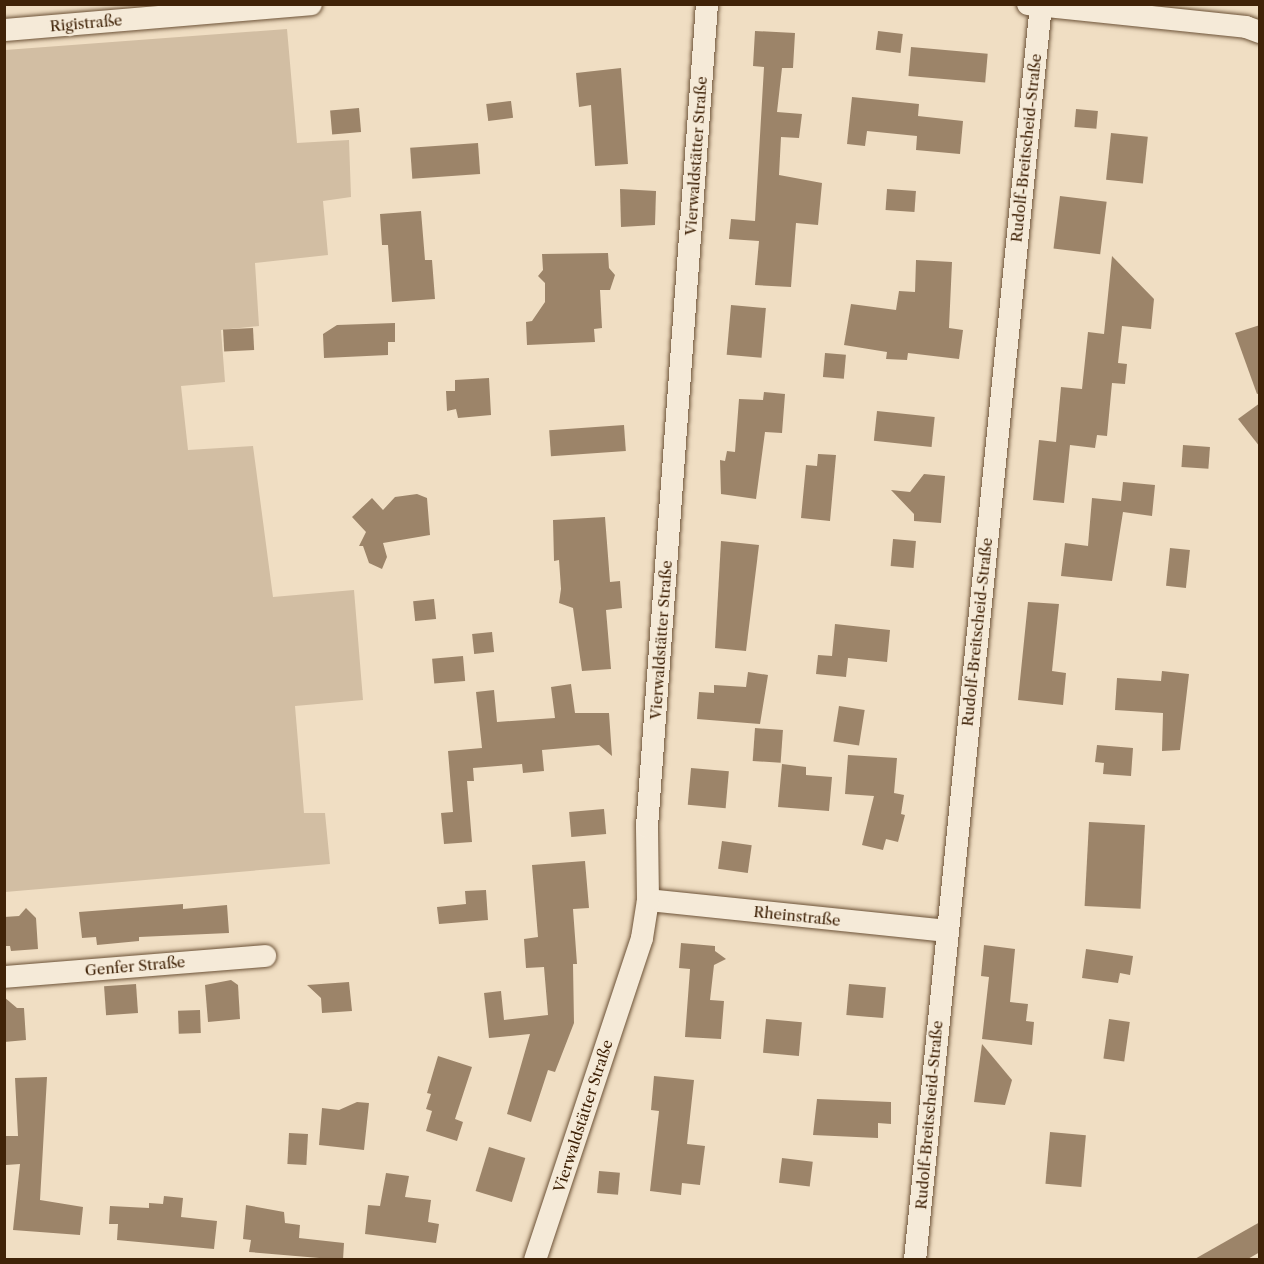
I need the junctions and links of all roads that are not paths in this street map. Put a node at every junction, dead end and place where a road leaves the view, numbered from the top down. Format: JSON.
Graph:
{"nodes":[{"id":1,"x":311,"y":4,"type":"edge"},
{"id":2,"x":707,"y":4,"type":"edge"},
{"id":3,"x":1037,"y":5,"type":"edge"},
{"id":4,"x":4,"y":30,"type":"edge"},
{"id":5,"x":1258,"y":32,"type":"edge"},
{"id":6,"x":648,"y":900,"type":"junction"},
{"id":7,"x":946,"y":932,"type":"junction"},
{"id":8,"x":265,"y":956,"type":"dead end"},
{"id":9,"x":4,"y":977,"type":"edge"},
{"id":10,"x":535,"y":1260,"type":"edge"},
{"id":11,"x":915,"y":1260,"type":"edge"}],
"edges":[{"from":1,"to":4,"type":"street","name":"Rigistraße"},
{"from":2,"to":6,"type":"street","name":"Vierwaldstätter Straße"},
{"from":3,"to":5,"type":"street"},
{"from":3,"to":7,"type":"street","name":"Rudolf-Breitscheid-Straße"},
{"from":6,"to":7,"type":"street","name":"Rheinstraße"},
{"from":6,"to":10,"type":"street","name":"Vierwaldstätter Straße"},
{"from":7,"to":11,"type":"street","name":"Rudolf-Breitscheid-Straße"},
{"from":8,"to":9,"type":"street","name":"Genfer Straße"}]}
